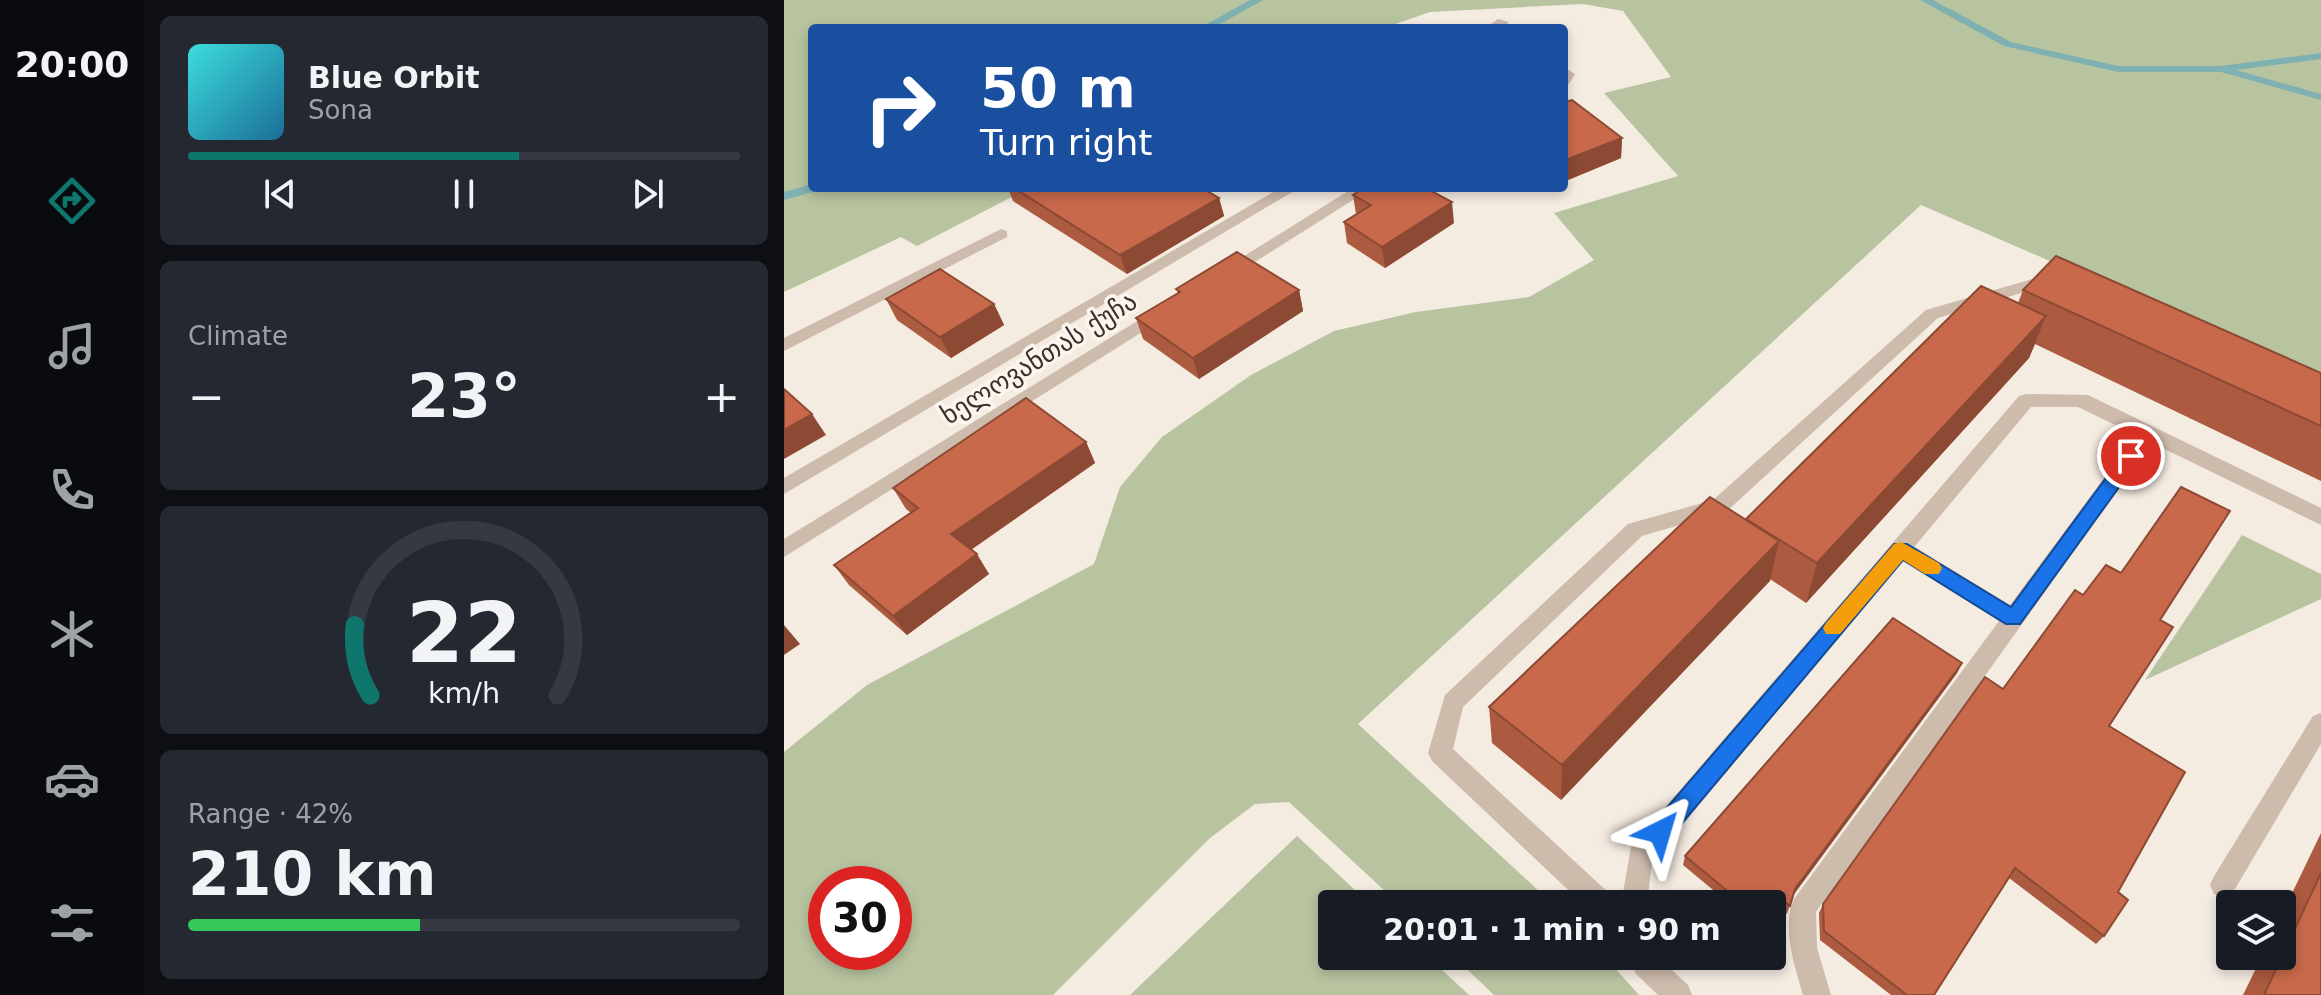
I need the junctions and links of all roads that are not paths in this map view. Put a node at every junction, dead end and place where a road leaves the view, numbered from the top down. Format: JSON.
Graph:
{"nodes":[{"id":1,"x":1284,"y":192,"type":"edge"},
{"id":2,"x":1357,"y":192,"type":"edge"},
{"id":3,"x":1001,"y":234,"type":"dead end"},
{"id":4,"x":1215,"y":279,"type":"edge"},
{"id":5,"x":2081,"y":288,"type":"edge"},
{"id":6,"x":1175,"y":304,"type":"edge"},
{"id":7,"x":784,"y":345,"type":"edge"},
{"id":8,"x":2148,"y":433,"type":"junction"},
{"id":9,"x":784,"y":487,"type":"edge"},
{"id":10,"x":2321,"y":517,"type":"edge"},
{"id":11,"x":784,"y":549,"type":"edge"},
{"id":12,"x":1901,"y":549,"type":"junction"},
{"id":13,"x":2013,"y":618,"type":"junction"},
{"id":14,"x":2321,"y":723,"type":"edge"},
{"id":15,"x":2223,"y":885,"type":"dead end"},
{"id":16,"x":1587,"y":890,"type":"edge"},
{"id":17,"x":1636,"y":890,"type":"edge"},
{"id":18,"x":1652,"y":970,"type":"edge"},
{"id":19,"x":1678,"y":995,"type":"edge"},
{"id":20,"x":1817,"y":995,"type":"edge"}],
"edges":[{"from":1,"to":9,"type":"street"},
{"from":2,"to":4,"type":"street"},
{"from":3,"to":7,"type":"street"},
{"from":5,"to":16,"type":"street"},
{"from":6,"to":11,"type":"street","name":"ხელოვანთას ქუჩა"},
{"from":8,"to":10,"type":"street"},
{"from":8,"to":12,"type":"street"},
{"from":8,"to":13,"type":"street"},
{"from":12,"to":13,"type":"street"},
{"from":12,"to":17,"type":"street"},
{"from":13,"to":20,"type":"street"},
{"from":14,"to":15,"type":"street"},
{"from":18,"to":19,"type":"street"}]}
